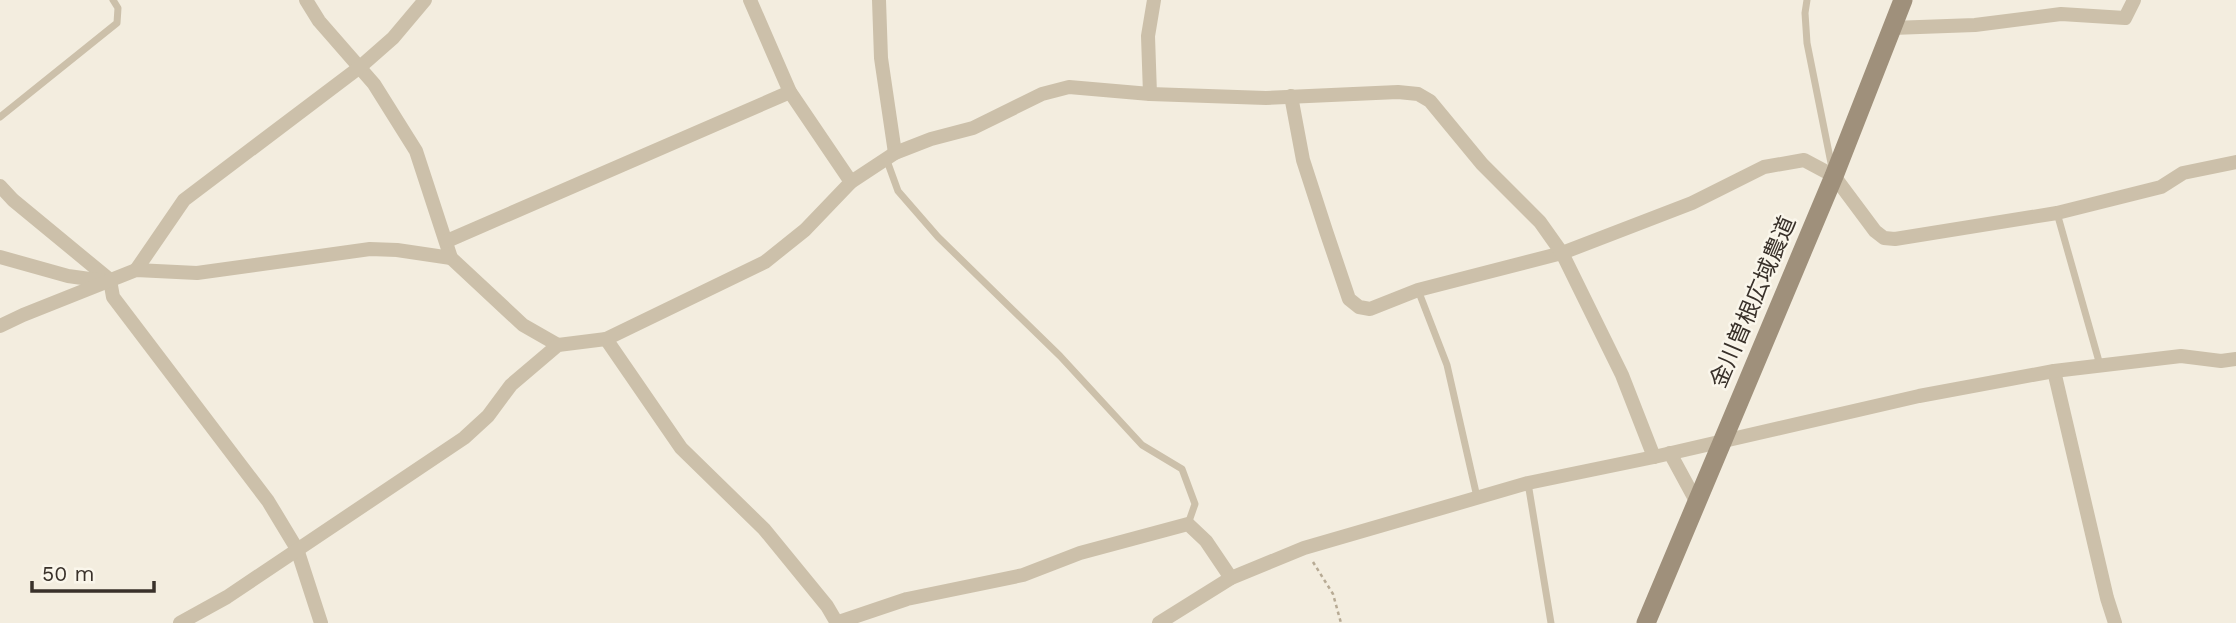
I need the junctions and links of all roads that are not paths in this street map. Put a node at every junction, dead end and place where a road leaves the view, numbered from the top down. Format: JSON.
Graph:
{"nodes":[{"id":1,"x":113,"y":0,"type":"edge"},
{"id":2,"x":306,"y":0,"type":"edge"},
{"id":3,"x":425,"y":0,"type":"edge"},
{"id":4,"x":750,"y":0,"type":"edge"},
{"id":5,"x":878,"y":0,"type":"edge"},
{"id":6,"x":1154,"y":0,"type":"edge"},
{"id":7,"x":1807,"y":0,"type":"edge"},
{"id":8,"x":1903,"y":0,"type":"edge"},
{"id":9,"x":2134,"y":0,"type":"edge"},
{"id":10,"x":1892,"y":28,"type":"junction"},
{"id":11,"x":360,"y":67,"type":"junction"},
{"id":12,"x":790,"y":92,"type":"junction"},
{"id":13,"x":1150,"y":94,"type":"junction"},
{"id":14,"x":1292,"y":96,"type":"junction"},
{"id":15,"x":0,"y":117,"type":"edge"},
{"id":16,"x":891,"y":156,"type":"junction"},
{"id":17,"x":2236,"y":162,"type":"edge"},
{"id":18,"x":1833,"y":176,"type":"junction"},
{"id":19,"x":851,"y":182,"type":"junction"},
{"id":20,"x":0,"y":186,"type":"edge"},
{"id":21,"x":2057,"y":213,"type":"junction"},
{"id":22,"x":447,"y":241,"type":"junction"},
{"id":23,"x":1562,"y":253,"type":"junction"},
{"id":24,"x":0,"y":257,"type":"edge"},
{"id":25,"x":451,"y":258,"type":"junction"},
{"id":26,"x":136,"y":270,"type":"junction"},
{"id":27,"x":107,"y":281,"type":"junction"},
{"id":28,"x":1418,"y":290,"type":"junction"},
{"id":29,"x":0,"y":326,"type":"edge"},
{"id":30,"x":606,"y":339,"type":"junction"},
{"id":31,"x":558,"y":345,"type":"junction"},
{"id":32,"x":2236,"y":359,"type":"edge"},
{"id":33,"x":2100,"y":365,"type":"junction"},
{"id":34,"x":2054,"y":371,"type":"junction"},
{"id":35,"x":1721,"y":441,"type":"junction"},
{"id":36,"x":1670,"y":453,"type":"junction"},
{"id":37,"x":1654,"y":457,"type":"junction"},
{"id":38,"x":1528,"y":483,"type":"junction"},
{"id":39,"x":1477,"y":497,"type":"junction"},
{"id":40,"x":1696,"y":501,"type":"junction"},
{"id":41,"x":1188,"y":524,"type":"junction"},
{"id":42,"x":297,"y":549,"type":"junction"},
{"id":43,"x":1231,"y":578,"type":"junction"},
{"id":44,"x":840,"y":622,"type":"edge"},
{"id":45,"x":180,"y":623,"type":"edge"},
{"id":46,"x":321,"y":623,"type":"edge"},
{"id":47,"x":1159,"y":623,"type":"edge"},
{"id":48,"x":1551,"y":623,"type":"edge"},
{"id":49,"x":1646,"y":623,"type":"edge"},
{"id":50,"x":2116,"y":623,"type":"edge"}],
"edges":[{"from":1,"to":15,"type":"lane"},
{"from":2,"to":11,"type":"street"},
{"from":3,"to":11,"type":"street"},
{"from":4,"to":12,"type":"street"},
{"from":5,"to":16,"type":"street"},
{"from":6,"to":13,"type":"street"},
{"from":7,"to":18,"type":"lane"},
{"from":8,"to":10,"type":"street","name":"金川曽根広域農道"},
{"from":9,"to":10,"type":"street"},
{"from":10,"to":18,"type":"street","name":"金川曽根広域農道"},
{"from":11,"to":22,"type":"street"},
{"from":11,"to":26,"type":"street"},
{"from":12,"to":19,"type":"street"},
{"from":12,"to":22,"type":"street"},
{"from":13,"to":14,"type":"street"},
{"from":13,"to":16,"type":"street"},
{"from":14,"to":23,"type":"street"},
{"from":14,"to":28,"type":"street"},
{"from":16,"to":19,"type":"street"},
{"from":16,"to":41,"type":"lane"},
{"from":17,"to":21,"type":"street"},
{"from":18,"to":21,"type":"street"},
{"from":18,"to":23,"type":"street"},
{"from":18,"to":35,"type":"street","name":"金川曽根広域農道"},
{"from":19,"to":30,"type":"street"},
{"from":20,"to":27,"type":"street"},
{"from":21,"to":33,"type":"lane"},
{"from":22,"to":25,"type":"street"},
{"from":23,"to":28,"type":"street"},
{"from":23,"to":37,"type":"street"},
{"from":24,"to":27,"type":"street"},
{"from":25,"to":26,"type":"street"},
{"from":25,"to":31,"type":"street"},
{"from":26,"to":27,"type":"street"},
{"from":27,"to":29,"type":"street"},
{"from":27,"to":42,"type":"street"},
{"from":28,"to":39,"type":"lane"},
{"from":30,"to":31,"type":"street"},
{"from":30,"to":44,"type":"street"},
{"from":31,"to":42,"type":"street"},
{"from":32,"to":33,"type":"street"},
{"from":33,"to":34,"type":"street"},
{"from":34,"to":35,"type":"street"},
{"from":34,"to":50,"type":"street"},
{"from":35,"to":36,"type":"street"},
{"from":35,"to":40,"type":"street","name":"金川曽根広域農道"},
{"from":36,"to":37,"type":"street"},
{"from":36,"to":40,"type":"street"},
{"from":37,"to":38,"type":"street"},
{"from":38,"to":39,"type":"street"},
{"from":38,"to":48,"type":"lane"},
{"from":39,"to":43,"type":"street"},
{"from":40,"to":49,"type":"street","name":"金川曽根広域農道"},
{"from":41,"to":43,"type":"street"},
{"from":41,"to":44,"type":"street"},
{"from":42,"to":45,"type":"street"},
{"from":42,"to":46,"type":"street"},
{"from":43,"to":47,"type":"street"}]}
